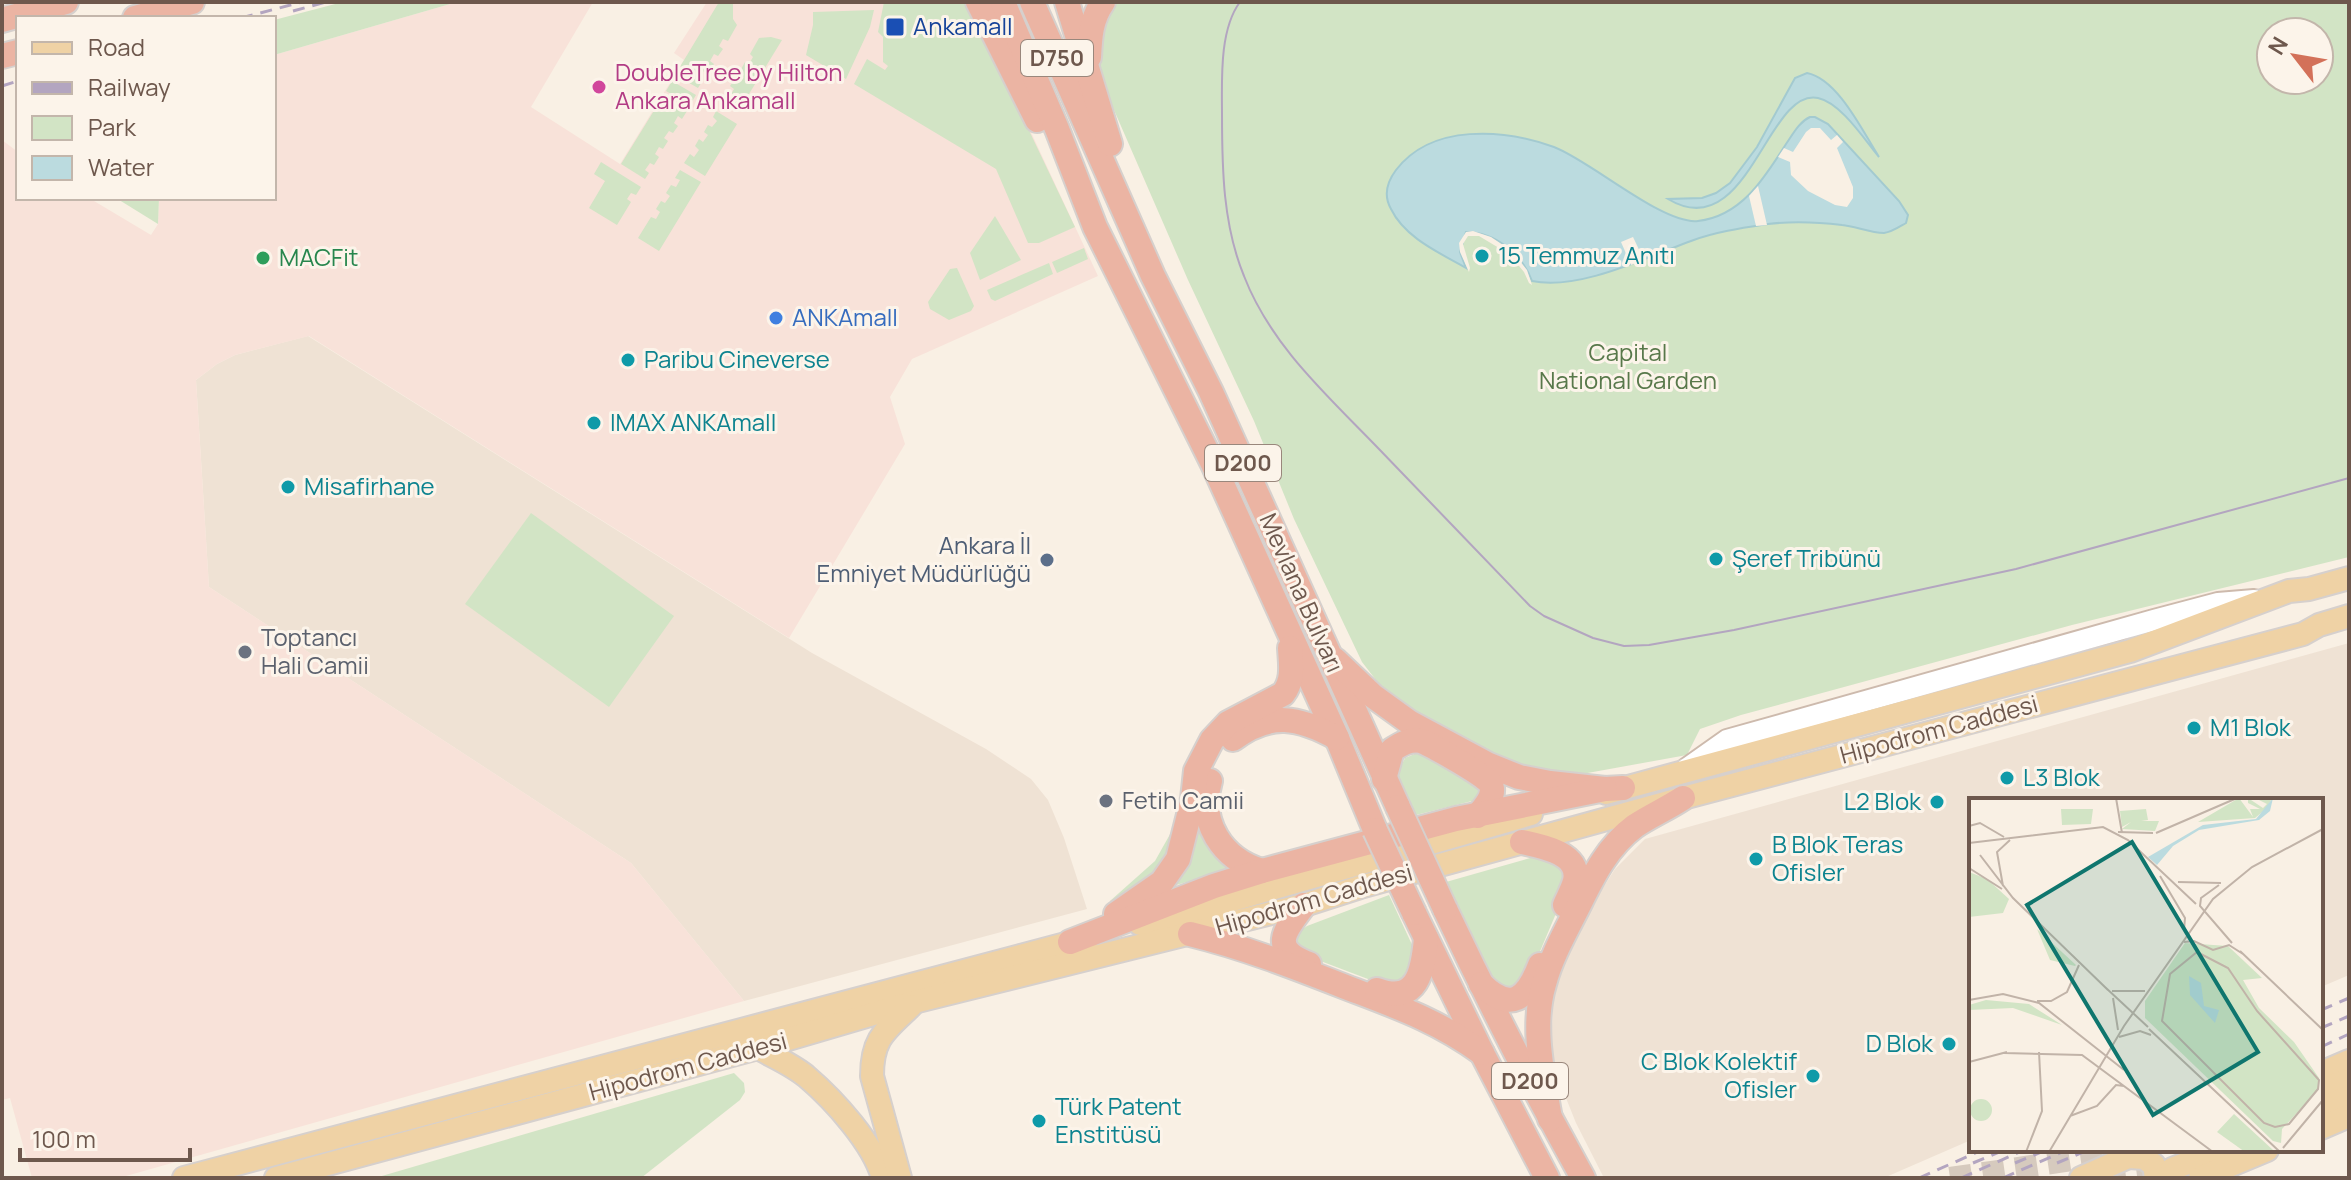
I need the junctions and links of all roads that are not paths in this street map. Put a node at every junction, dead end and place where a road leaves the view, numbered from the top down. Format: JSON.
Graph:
{"nodes":[{"id":1,"x":9,"y":2,"type":"edge"},
{"id":2,"x":66,"y":2,"type":"edge"},
{"id":3,"x":192,"y":2,"type":"edge"},
{"id":4,"x":1032,"y":2,"type":"edge"},
{"id":5,"x":1067,"y":2,"type":"edge"},
{"id":6,"x":1103,"y":2,"type":"edge"},
{"id":7,"x":985,"y":5,"type":"edge"},
{"id":8,"x":39,"y":10,"type":"junction"},
{"id":9,"x":17,"y":16,"type":"edge"},
{"id":10,"x":142,"y":16,"type":"edge"},
{"id":11,"x":1087,"y":71,"type":"junction"},
{"id":12,"x":1083,"y":115,"type":"joint"},
{"id":13,"x":1095,"y":227,"type":"junction"},
{"id":14,"x":1153,"y":276,"type":"junction"},
{"id":15,"x":2349,"y":578,"type":"edge"},
{"id":16,"x":2309,"y":589,"type":"junction"},
{"id":17,"x":2274,"y":598,"type":"junction"},
{"id":18,"x":2349,"y":616,"type":"edge"},
{"id":19,"x":2319,"y":625,"type":"junction"},
{"id":20,"x":1289,"y":634,"type":"junction"},
{"id":21,"x":2282,"y":638,"type":"junction"},
{"id":22,"x":1327,"y":653,"type":"junction"},
{"id":23,"x":1337,"y":738,"type":"junction"},
{"id":24,"x":1384,"y":779,"type":"junction"},
{"id":25,"x":1614,"y":789,"type":"junction"},
{"id":26,"x":1683,"y":798,"type":"junction"},
{"id":27,"x":1477,"y":816,"type":"junction"},
{"id":28,"x":1522,"y":842,"type":"junction"},
{"id":29,"x":1262,"y":871,"type":"junction"},
{"id":30,"x":1304,"y":905,"type":"junction"},
{"id":31,"x":1190,"y":934,"type":"junction"},
{"id":32,"x":1426,"y":939,"type":"junction"},
{"id":33,"x":1070,"y":942,"type":"junction"},
{"id":34,"x":1479,"y":982,"type":"junction"},
{"id":35,"x":914,"y":1002,"type":"junction"},
{"id":36,"x":758,"y":1048,"type":"junction"},
{"id":37,"x":1482,"y":1053,"type":"junction"},
{"id":38,"x":2349,"y":1061,"type":"edge"},
{"id":39,"x":2323,"y":1072,"type":"edge"},
{"id":40,"x":2349,"y":1079,"type":"edge"},
{"id":41,"x":2323,"y":1089,"type":"edge"},
{"id":42,"x":2349,"y":1097,"type":"edge"},
{"id":43,"x":2323,"y":1108,"type":"edge"},
{"id":44,"x":2349,"y":1116,"type":"edge"},
{"id":45,"x":1550,"y":1119,"type":"junction"},
{"id":46,"x":2323,"y":1127,"type":"edge"},
{"id":47,"x":2216,"y":1152,"type":"edge"},
{"id":48,"x":2262,"y":1152,"type":"edge"},
{"id":49,"x":2137,"y":1153,"type":"edge"},
{"id":50,"x":2164,"y":1173,"type":"edge"},
{"id":51,"x":184,"y":1178,"type":"edge"},
{"id":52,"x":276,"y":1178,"type":"edge"},
{"id":53,"x":883,"y":1178,"type":"edge"},
{"id":54,"x":900,"y":1178,"type":"edge"},
{"id":55,"x":1547,"y":1178,"type":"edge"},
{"id":56,"x":1583,"y":1178,"type":"edge"},
{"id":57,"x":2081,"y":1178,"type":"edge"},
{"id":58,"x":2200,"y":1178,"type":"edge"}],
"edges":[{"from":1,"to":8,"type":"main road"},
{"from":2,"to":8,"type":"highway"},
{"from":3,"to":10,"type":"highway"},
{"from":4,"to":12,"type":"highway","name":"Mevlana Bulvarı","number":"D750"},
{"from":5,"to":11,"type":"highway","number":"D750"},
{"from":6,"to":11,"type":"highway"},
{"from":7,"to":13,"type":"highway"},
{"from":7,"to":13,"type":"highway","name":"Mevlana Bulvarı","number":"D200"},
{"from":8,"to":9,"type":"highway"},
{"from":11,"to":14,"type":"highway"},
{"from":12,"to":14,"type":"highway","name":"Mevlana Bulvarı","number":"D200"},
{"from":13,"to":20,"type":"highway","name":"Mevlana Bulvarı","number":"D200"},
{"from":14,"to":22,"type":"highway","name":"Mevlana Bulvarı","number":"D200"},
{"from":15,"to":16,"type":"main road","name":"Hipodrom Caddesi"},
{"from":16,"to":17,"type":"main road","name":"Hipodrom Caddesi"},
{"from":16,"to":19,"type":"main road"},
{"from":17,"to":21,"type":"main road"},
{"from":17,"to":25,"type":"main road","name":"Hipodrom Caddesi"},
{"from":18,"to":19,"type":"main road","name":"Hipodrom Caddesi"},
{"from":19,"to":21,"type":"main road","name":"Hipodrom Caddesi"},
{"from":20,"to":23,"type":"highway","name":"Mevlana Bulvarı","number":"D200"},
{"from":20,"to":33,"type":"highway"},
{"from":21,"to":26,"type":"main road","name":"Hipodrom Caddesi"},
{"from":22,"to":24,"type":"highway","name":"Mevlana Bulvarı","number":"D200"},
{"from":22,"to":25,"type":"highway"},
{"from":23,"to":29,"type":"highway"},
{"from":23,"to":32,"type":"highway","name":"Mevlana Bulvarı","number":"D200","bridge":true},
{"from":24,"to":27,"type":"highway"},
{"from":24,"to":34,"type":"highway","name":"Mevlana Bulvarı","number":"D200","bridge":true},
{"from":25,"to":27,"type":"highway"},
{"from":25,"to":33,"type":"main road","name":"Hipodrom Caddesi"},
{"from":26,"to":28,"type":"main road","name":"Hipodrom Caddesi"},
{"from":26,"to":45,"type":"highway"},
{"from":27,"to":29,"type":"highway"},
{"from":28,"to":30,"type":"main road","name":"Hipodrom Caddesi"},
{"from":28,"to":34,"type":"highway"},
{"from":29,"to":33,"type":"highway"},
{"from":30,"to":31,"type":"main road","name":"Hipodrom Caddesi"},
{"from":30,"to":32,"type":"highway"},
{"from":31,"to":35,"type":"main road","name":"Hipodrom Caddesi"},
{"from":31,"to":37,"type":"highway"},
{"from":32,"to":37,"type":"highway","name":"Mevlana Bulvarı","number":"D200"},
{"from":33,"to":51,"type":"main road","name":"Hipodrom Caddesi"},
{"from":34,"to":45,"type":"highway","name":"Mevlana Bulvarı","number":"D200"},
{"from":35,"to":36,"type":"main road","name":"Hipodrom Caddesi"},
{"from":35,"to":54,"type":"main road"},
{"from":36,"to":52,"type":"main road","name":"Hipodrom Caddesi"},
{"from":36,"to":53,"type":"main road"},
{"from":37,"to":55,"type":"highway","name":"Mevlana Bulvarı","number":"D200"},
{"from":38,"to":39,"type":"main road"},
{"from":40,"to":41,"type":"main road"},
{"from":42,"to":43,"type":"main road"},
{"from":44,"to":46,"type":"main road"},
{"from":45,"to":56,"type":"highway","name":"Mevlana Bulvarı","number":"D200"},
{"from":47,"to":50,"type":"main road"},
{"from":48,"to":58,"type":"main road"},
{"from":49,"to":50,"type":"main road"},
{"from":49,"to":57,"type":"main road"}]}
